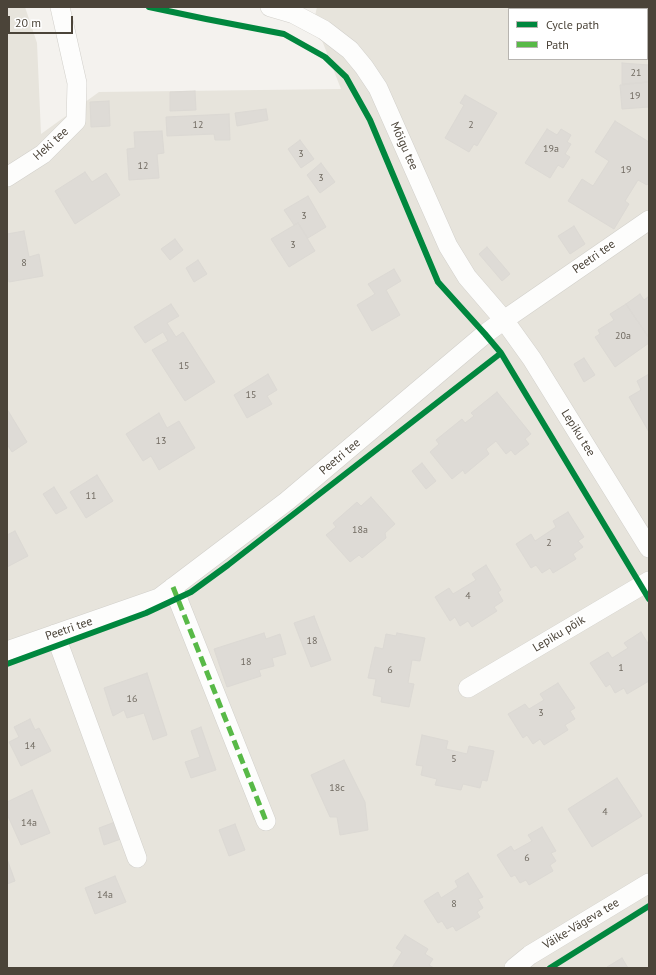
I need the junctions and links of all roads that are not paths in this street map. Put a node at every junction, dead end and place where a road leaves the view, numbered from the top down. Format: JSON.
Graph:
{"nodes":[{"id":1,"x":60,"y":7,"type":"edge"},
{"id":2,"x":270,"y":7,"type":"edge"},
{"id":3,"x":7,"y":177,"type":"edge"},
{"id":4,"x":649,"y":220,"type":"edge"},
{"id":5,"x":504,"y":320,"type":"junction"},
{"id":6,"x":649,"y":548,"type":"edge"},
{"id":7,"x":649,"y":581,"type":"edge"},
{"id":8,"x":173,"y":588,"type":"junction"},
{"id":9,"x":55,"y":634,"type":"junction"},
{"id":10,"x":7,"y":651,"type":"edge"},
{"id":11,"x":468,"y":688,"type":"dead end"},
{"id":12,"x":266,"y":821,"type":"dead end"},
{"id":13,"x":137,"y":858,"type":"dead end"},
{"id":14,"x":649,"y":882,"type":"edge"},
{"id":15,"x":514,"y":968,"type":"edge"}],
"edges":[{"from":1,"to":3,"type":"street","name":"Heki tee"},
{"from":2,"to":5,"type":"street","name":"Mõigu tee"},
{"from":4,"to":5,"type":"street","name":"Peetri tee"},
{"from":5,"to":6,"type":"street","name":"Lepiku tee"},
{"from":5,"to":8,"type":"street","name":"Peetri tee"},
{"from":7,"to":11,"type":"street","name":"Lepiku põik"},
{"from":8,"to":9,"type":"street","name":"Peetri tee"},
{"from":8,"to":12,"type":"street"},
{"from":9,"to":10,"type":"street","name":"Peetri tee"},
{"from":9,"to":13,"type":"street"},
{"from":14,"to":15,"type":"street","name":"Väike-Vägeva tee"}]}
